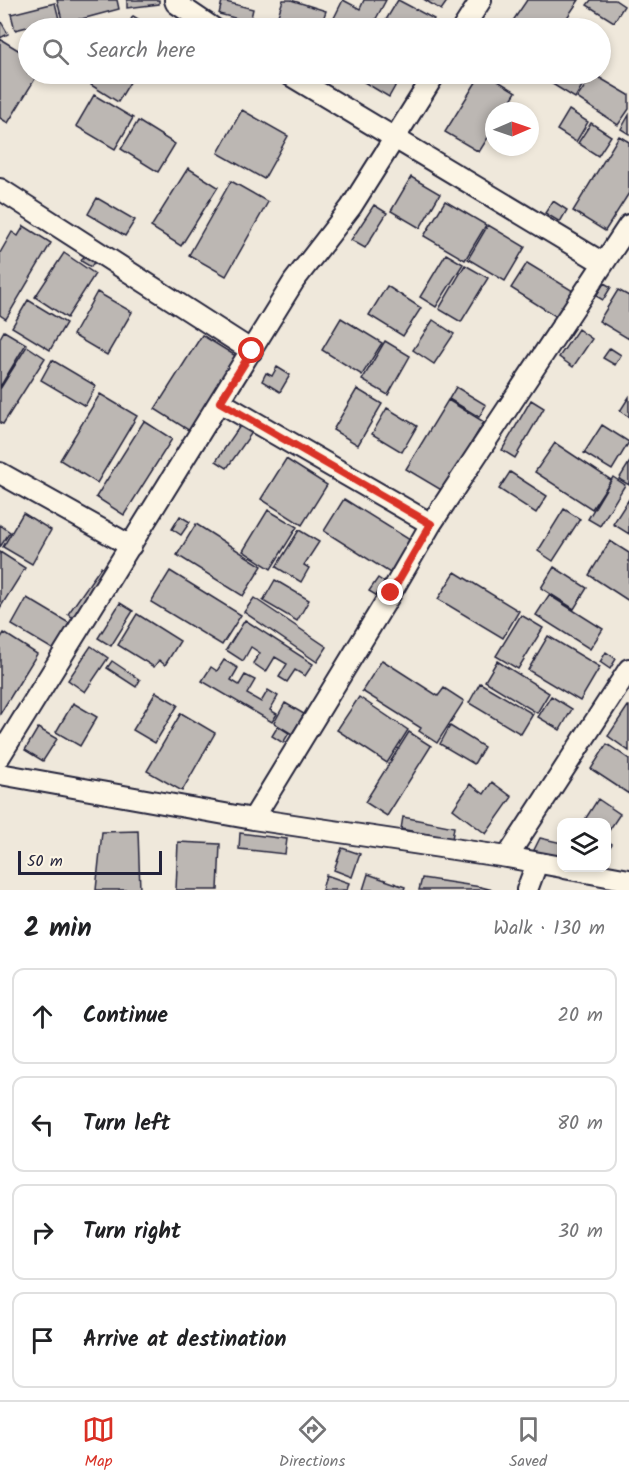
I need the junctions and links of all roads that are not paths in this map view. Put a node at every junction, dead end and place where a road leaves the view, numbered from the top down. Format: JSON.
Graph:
{"nodes":[{"id":1,"x":175,"y":0,"type":"edge"},
{"id":2,"x":481,"y":0,"type":"edge"},
{"id":3,"x":198,"y":18,"type":"edge"},
{"id":4,"x":469,"y":18,"type":"edge"},
{"id":5,"x":305,"y":84,"type":"edge"},
{"id":6,"x":429,"y":84,"type":"edge"},
{"id":7,"x":395,"y":138,"type":"junction"},
{"id":8,"x":0,"y":189,"type":"edge"},
{"id":9,"x":629,"y":225,"type":"edge"},
{"id":10,"x":603,"y":263,"type":"junction"},
{"id":11,"x":252,"y":351,"type":"junction"},
{"id":12,"x":220,"y":402,"type":"junction"},
{"id":13,"x":0,"y":473,"type":"edge"},
{"id":14,"x":431,"y":524,"type":"junction"},
{"id":15,"x":131,"y":546,"type":"junction"},
{"id":16,"x":629,"y":669,"type":"edge"},
{"id":17,"x":2,"y":749,"type":"edge"},
{"id":18,"x":0,"y":774,"type":"edge"},
{"id":19,"x":253,"y":819,"type":"junction"},
{"id":20,"x":507,"y":857,"type":"junction"},
{"id":21,"x":537,"y":863,"type":"junction"},
{"id":22,"x":557,"y":866,"type":"edge"},
{"id":23,"x":588,"y":872,"type":"edge"},
{"id":24,"x":629,"y":880,"type":"edge"},
{"id":25,"x":527,"y":890,"type":"edge"}],
"edges":[{"from":1,"to":3,"type":"street"},
{"from":2,"to":4,"type":"street"},
{"from":5,"to":7,"type":"street"},
{"from":6,"to":7,"type":"street"},
{"from":7,"to":10,"type":"street"},
{"from":7,"to":11,"type":"street"},
{"from":8,"to":11,"type":"street"},
{"from":9,"to":10,"type":"street"},
{"from":10,"to":14,"type":"street"},
{"from":11,"to":12,"type":"street"},
{"from":12,"to":14,"type":"street"},
{"from":12,"to":15,"type":"street"},
{"from":13,"to":15,"type":"street"},
{"from":14,"to":19,"type":"street"},
{"from":15,"to":17,"type":"street"},
{"from":16,"to":20,"type":"street"},
{"from":18,"to":19,"type":"street"},
{"from":19,"to":20,"type":"street"},
{"from":20,"to":21,"type":"street"},
{"from":21,"to":22,"type":"street"},
{"from":21,"to":25,"type":"street"},
{"from":23,"to":24,"type":"street"}]}
